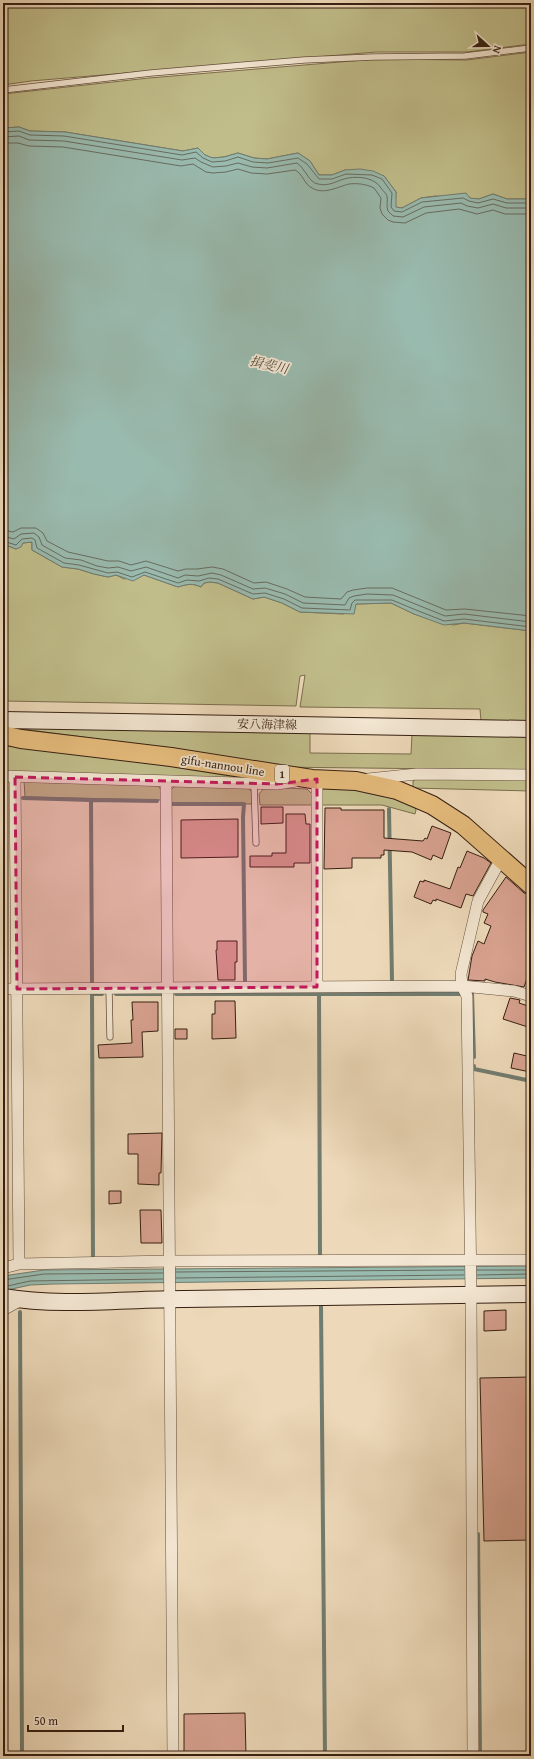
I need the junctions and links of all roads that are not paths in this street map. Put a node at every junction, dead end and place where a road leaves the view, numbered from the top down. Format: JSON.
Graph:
{"nodes":[{"id":1,"x":531,"y":48,"type":"edge"},
{"id":2,"x":3,"y":90,"type":"edge"},
{"id":3,"x":3,"y":720,"type":"edge"},
{"id":4,"x":531,"y":729,"type":"edge"},
{"id":5,"x":3,"y":734,"type":"edge"},
{"id":6,"x":531,"y":775,"type":"edge"},
{"id":7,"x":3,"y":776,"type":"edge"},
{"id":8,"x":15,"y":777,"type":"junction"},
{"id":9,"x":315,"y":779,"type":"junction"},
{"id":10,"x":356,"y":781,"type":"junction"},
{"id":11,"x":166,"y":782,"type":"junction"},
{"id":12,"x":254,"y":783,"type":"junction"},
{"id":13,"x":256,"y":844,"type":"dead end"},
{"id":14,"x":501,"y":859,"type":"junction"},
{"id":15,"x":531,"y":885,"type":"edge"},
{"id":16,"x":462,"y":986,"type":"junction"},
{"id":17,"x":317,"y":987,"type":"junction"},
{"id":18,"x":3,"y":989,"type":"edge"},
{"id":19,"x":17,"y":989,"type":"junction"},
{"id":20,"x":109,"y":989,"type":"junction"},
{"id":21,"x":168,"y":989,"type":"junction"},
{"id":22,"x":531,"y":996,"type":"edge"},
{"id":23,"x":110,"y":1037,"type":"dead end"},
{"id":24,"x":531,"y":1260,"type":"edge"},
{"id":25,"x":471,"y":1261,"type":"junction"},
{"id":26,"x":19,"y":1264,"type":"junction"},
{"id":27,"x":170,"y":1264,"type":"junction"},
{"id":28,"x":3,"y":1268,"type":"edge"},
{"id":29,"x":471,"y":1290,"type":"junction"},
{"id":30,"x":531,"y":1294,"type":"edge"},
{"id":31,"x":170,"y":1295,"type":"junction"},
{"id":32,"x":10,"y":1301,"type":"edge"},
{"id":33,"x":173,"y":1756,"type":"edge"},
{"id":34,"x":473,"y":1756,"type":"edge"}],
"edges":[{"from":1,"to":2,"type":"lane"},
{"from":3,"to":4,"type":"main road","name":"安八海津線"},
{"from":5,"to":9,"type":"main road","name":"gifu-nannou line","number":"1"},
{"from":6,"to":10,"type":"street"},
{"from":7,"to":8,"type":"street"},
{"from":8,"to":11,"type":"street"},
{"from":8,"to":19,"type":"street"},
{"from":9,"to":10,"type":"main road","name":"gifu-nannou line","number":"1"},
{"from":9,"to":12,"type":"street"},
{"from":9,"to":17,"type":"street"},
{"from":10,"to":14,"type":"main road","name":"gifu-nannou line","number":"1"},
{"from":11,"to":12,"type":"street"},
{"from":11,"to":21,"type":"street"},
{"from":12,"to":13,"type":"lane"},
{"from":14,"to":15,"type":"main road","name":"gifu-nannou line","number":"1"},
{"from":14,"to":16,"type":"street"},
{"from":16,"to":17,"type":"street"},
{"from":16,"to":22,"type":"street"},
{"from":16,"to":25,"type":"street"},
{"from":17,"to":21,"type":"street"},
{"from":18,"to":19,"type":"street"},
{"from":19,"to":20,"type":"street"},
{"from":19,"to":26,"type":"street"},
{"from":20,"to":21,"type":"street"},
{"from":20,"to":23,"type":"lane"},
{"from":21,"to":27,"type":"street"},
{"from":24,"to":25,"type":"street"},
{"from":25,"to":27,"type":"street"},
{"from":25,"to":29,"type":"street"},
{"from":26,"to":27,"type":"street"},
{"from":26,"to":28,"type":"street"},
{"from":27,"to":31,"type":"street"},
{"from":29,"to":30,"type":"main road"},
{"from":29,"to":31,"type":"main road"},
{"from":29,"to":34,"type":"street"},
{"from":31,"to":32,"type":"main road"},
{"from":31,"to":33,"type":"street"}]}
